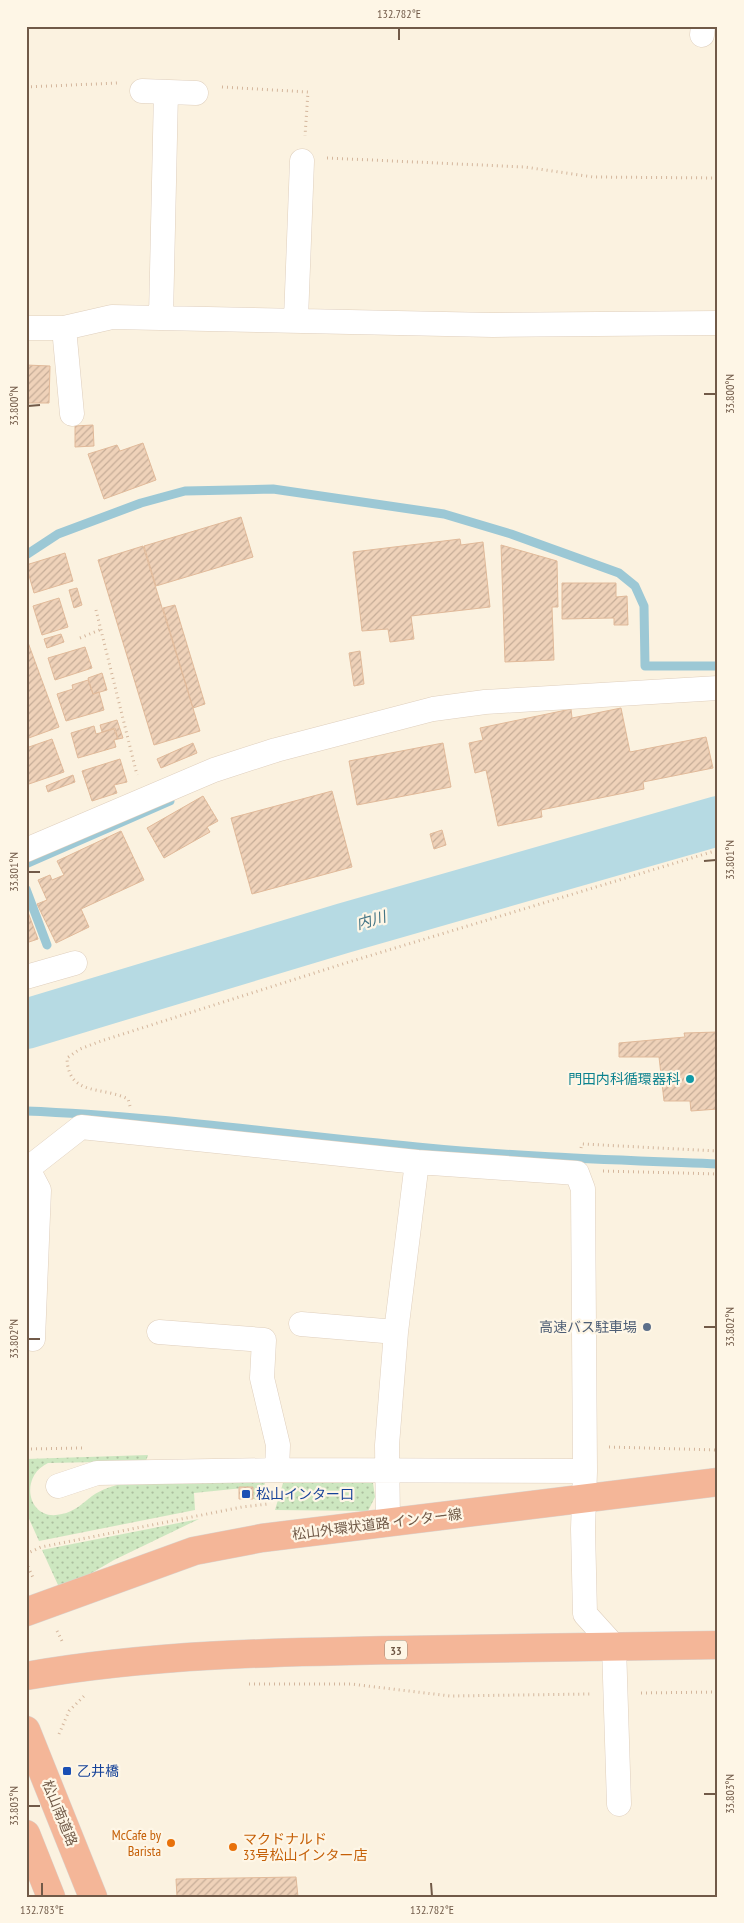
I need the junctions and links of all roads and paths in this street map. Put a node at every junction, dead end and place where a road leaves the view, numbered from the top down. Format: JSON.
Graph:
{"nodes":[{"id":1,"x":26,"y":87,"type":"edge"},
{"id":2,"x":142,"y":91,"type":"joint"},
{"id":3,"x":166,"y":92,"type":"junction"},
{"id":4,"x":196,"y":93,"type":"joint"},
{"id":5,"x":301,"y":159,"type":"junction"},
{"id":6,"x":718,"y":178,"type":"edge"},
{"id":7,"x":161,"y":317,"type":"junction"},
{"id":8,"x":296,"y":319,"type":"junction"},
{"id":9,"x":718,"y":323,"type":"edge"},
{"id":10,"x":26,"y":328,"type":"edge"},
{"id":11,"x":64,"y":328,"type":"junction"},
{"id":12,"x":72,"y":414,"type":"dead end"},
{"id":13,"x":96,"y":610,"type":"dead end"},
{"id":14,"x":102,"y":629,"type":"junction"},
{"id":15,"x":80,"y":638,"type":"dead end"},
{"id":16,"x":718,"y":688,"type":"edge"},
{"id":17,"x":144,"y":800,"type":"junction"},
{"id":18,"x":26,"y":850,"type":"edge"},
{"id":19,"x":718,"y":850,"type":"edge"},
{"id":20,"x":75,"y":963,"type":"dead end"},
{"id":21,"x":26,"y":977,"type":"edge"},
{"id":22,"x":130,"y":1106,"type":"dead end"},
{"id":23,"x":718,"y":1151,"type":"edge"},
{"id":24,"x":417,"y":1162,"type":"junction"},
{"id":25,"x":579,"y":1162,"type":"junction"},
{"id":26,"x":27,"y":1170,"type":"edge"},
{"id":27,"x":718,"y":1174,"type":"edge"},
{"id":28,"x":301,"y":1324,"type":"dead end"},
{"id":29,"x":159,"y":1332,"type":"dead end"},
{"id":30,"x":396,"y":1332,"type":"junction"},
{"id":31,"x":33,"y":1339,"type":"dead end"},
{"id":32,"x":277,"y":1470,"type":"junction"},
{"id":33,"x":388,"y":1471,"type":"junction"},
{"id":34,"x":585,"y":1471,"type":"junction"},
{"id":35,"x":718,"y":1482,"type":"edge"},
{"id":36,"x":58,"y":1486,"type":"dead end"},
{"id":37,"x":650,"y":1490,"type":"junction"},
{"id":38,"x":583,"y":1498,"type":"junction"},
{"id":39,"x":718,"y":1502,"type":"edge"},
{"id":40,"x":388,"y":1523,"type":"junction"},
{"id":41,"x":26,"y":1554,"type":"edge"},
{"id":42,"x":35,"y":1609,"type":"edge"},
{"id":43,"x":718,"y":1645,"type":"edge"},
{"id":44,"x":614,"y":1646,"type":"junction"},
{"id":45,"x":26,"y":1676,"type":"edge"},
{"id":46,"x":242,"y":1684,"type":"dead end"},
{"id":47,"x":718,"y":1692,"type":"edge"},
{"id":48,"x":615,"y":1693,"type":"junction"},
{"id":49,"x":26,"y":1730,"type":"edge"},
{"id":50,"x":619,"y":1804,"type":"dead end"},
{"id":51,"x":26,"y":1834,"type":"edge"},
{"id":52,"x":52,"y":1897,"type":"edge"},
{"id":53,"x":93,"y":1897,"type":"edge"}],
"edges":[{"from":1,"to":2,"type":"path"},
{"from":2,"to":3,"type":"street"},
{"from":3,"to":4,"type":"street"},
{"from":3,"to":7,"type":"street"},
{"from":4,"to":5,"type":"path"},
{"from":5,"to":6,"type":"path"},
{"from":5,"to":8,"type":"street"},
{"from":7,"to":8,"type":"street"},
{"from":7,"to":11,"type":"street"},
{"from":8,"to":9,"type":"street"},
{"from":10,"to":11,"type":"street"},
{"from":11,"to":12,"type":"street"},
{"from":13,"to":14,"type":"path"},
{"from":14,"to":15,"type":"path"},
{"from":14,"to":17,"type":"path"},
{"from":16,"to":17,"type":"street"},
{"from":17,"to":18,"type":"street"},
{"from":19,"to":22,"type":"path"},
{"from":20,"to":21,"type":"street"},
{"from":23,"to":25,"type":"path"},
{"from":24,"to":25,"type":"street"},
{"from":24,"to":26,"type":"street"},
{"from":24,"to":30,"type":"street"},
{"from":25,"to":27,"type":"path"},
{"from":25,"to":34,"type":"street"},
{"from":26,"to":31,"type":"street"},
{"from":28,"to":30,"type":"street"},
{"from":29,"to":32,"type":"street"},
{"from":30,"to":33,"type":"street"},
{"from":32,"to":33,"type":"street"},
{"from":32,"to":36,"type":"street"},
{"from":32,"to":41,"type":"path"},
{"from":33,"to":34,"type":"street"},
{"from":33,"to":40,"type":"street"},
{"from":34,"to":38,"type":"street"},
{"from":35,"to":37,"type":"highway","name":"松山外環状道路 インター線"},
{"from":37,"to":38,"type":"highway","name":"松山外環状道路 インター線"},
{"from":37,"to":39,"type":"highway"},
{"from":38,"to":40,"type":"highway","name":"松山外環状道路 インター線"},
{"from":38,"to":44,"type":"street"},
{"from":40,"to":42,"type":"highway","name":"松山外環状道路 インター線"},
{"from":43,"to":44,"type":"highway","number":"33"},
{"from":44,"to":45,"type":"highway","number":"33"},
{"from":44,"to":48,"type":"street"},
{"from":46,"to":48,"type":"path"},
{"from":47,"to":48,"type":"path"},
{"from":48,"to":50,"type":"street"},
{"from":49,"to":53,"type":"highway","name":"松山南道路"},
{"from":51,"to":52,"type":"highway"}]}
